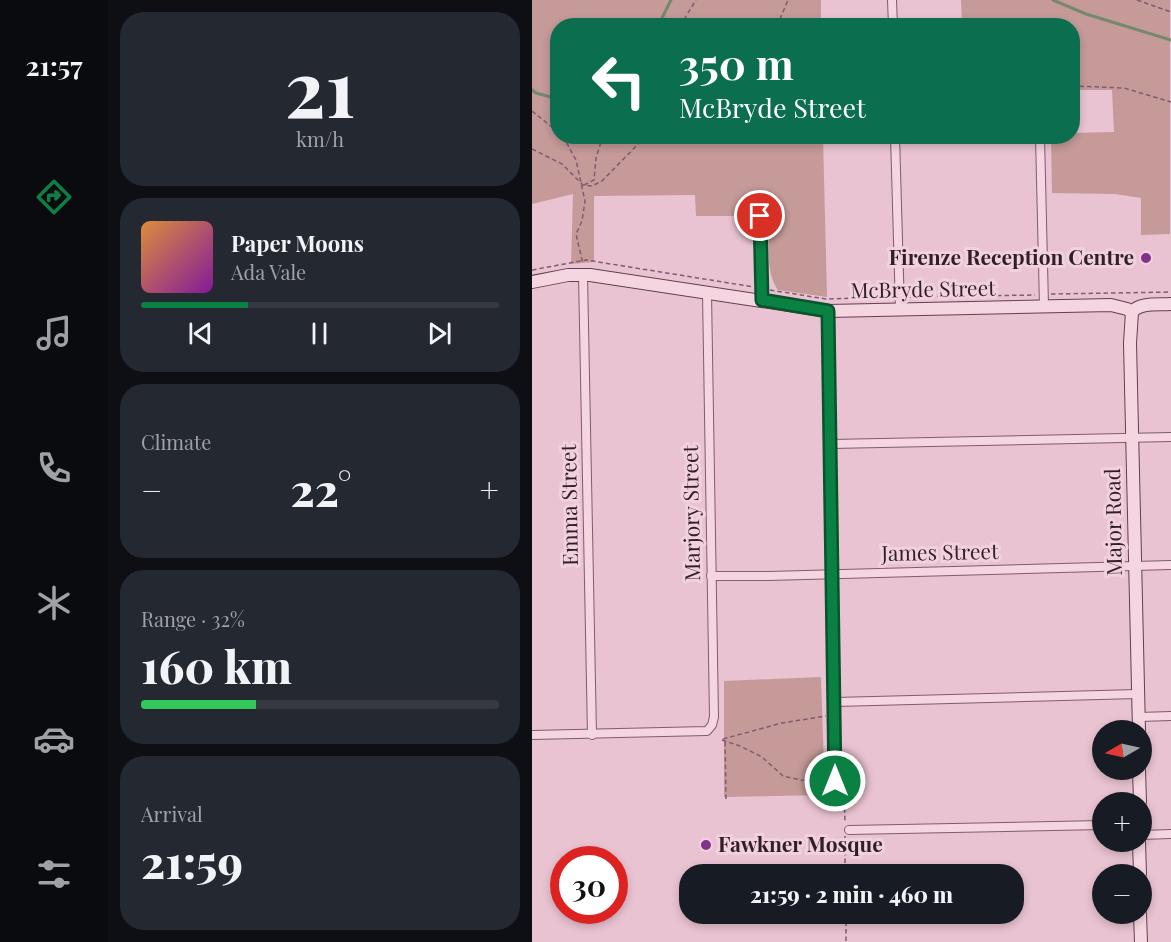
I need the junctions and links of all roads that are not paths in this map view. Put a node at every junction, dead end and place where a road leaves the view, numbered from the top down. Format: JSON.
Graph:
{"nodes":[{"id":1,"x":892,"y":0,"type":"edge"},
{"id":2,"x":893,"y":18,"type":"edge"},
{"id":3,"x":895,"y":144,"type":"edge"},
{"id":4,"x":1040,"y":144,"type":"edge"},
{"id":5,"x":760,"y":216,"type":"dead end"},
{"id":6,"x":583,"y":274,"type":"junction"},
{"id":7,"x":532,"y":282,"type":"edge"},
{"id":8,"x":707,"y":293,"type":"junction"},
{"id":9,"x":762,"y":294,"type":"junction"},
{"id":10,"x":1044,"y":300,"type":"junction"},
{"id":11,"x":900,"y":303,"type":"junction"},
{"id":12,"x":1171,"y":304,"type":"edge"},
{"id":13,"x":828,"y":311,"type":"junction"},
{"id":14,"x":1132,"y":312,"type":"junction"},
{"id":15,"x":1171,"y":437,"type":"edge"},
{"id":16,"x":1132,"y":438,"type":"junction"},
{"id":17,"x":830,"y":444,"type":"junction"},
{"id":18,"x":1135,"y":566,"type":"junction"},
{"id":19,"x":1171,"y":566,"type":"edge"},
{"id":20,"x":832,"y":573,"type":"junction"},
{"id":21,"x":710,"y":576,"type":"junction"},
{"id":22,"x":1137,"y":694,"type":"junction"},
{"id":23,"x":835,"y":702,"type":"junction"},
{"id":24,"x":1171,"y":716,"type":"edge"},
{"id":25,"x":1139,"y":717,"type":"joint"},
{"id":26,"x":532,"y":735,"type":"edge"},
{"id":27,"x":592,"y":735,"type":"junction"},
{"id":28,"x":835,"y":781,"type":"road end"},
{"id":29,"x":1092,"y":825,"type":"edge"},
{"id":30,"x":849,"y":830,"type":"dead end"},
{"id":31,"x":1171,"y":834,"type":"edge"},
{"id":32,"x":1152,"y":835,"type":"edge"},
{"id":33,"x":1140,"y":924,"type":"edge"},
{"id":34,"x":1141,"y":942,"type":"edge"}],
"edges":[{"from":1,"to":2,"type":"street"},
{"from":3,"to":11,"type":"street"},
{"from":4,"to":10,"type":"street"},
{"from":5,"to":9,"type":"street"},
{"from":6,"to":7,"type":"street","name":"McBryde Street"},
{"from":6,"to":8,"type":"street","name":"McBryde Street"},
{"from":6,"to":27,"type":"street","name":"Emma Street"},
{"from":8,"to":9,"type":"street","name":"McBryde Street"},
{"from":8,"to":21,"type":"street","name":"Marjory Street"},
{"from":9,"to":13,"type":"street","name":"McBryde Street"},
{"from":10,"to":11,"type":"street","name":"McBryde Street"},
{"from":10,"to":14,"type":"street","name":"McBryde Street"},
{"from":11,"to":13,"type":"street","name":"McBryde Street"},
{"from":12,"to":14,"type":"street","name":"McBryde Street"},
{"from":13,"to":17,"type":"street"},
{"from":14,"to":16,"type":"street","name":"Major Road"},
{"from":15,"to":16,"type":"street"},
{"from":16,"to":17,"type":"street"},
{"from":16,"to":18,"type":"street","name":"Major Road"},
{"from":17,"to":20,"type":"street"},
{"from":18,"to":19,"type":"street","name":"James Street"},
{"from":18,"to":20,"type":"street","name":"James Street"},
{"from":18,"to":22,"type":"street","name":"Major Road"},
{"from":20,"to":21,"type":"street","name":"James Street"},
{"from":20,"to":23,"type":"street"},
{"from":21,"to":27,"type":"street","name":"Marjory Street"},
{"from":22,"to":23,"type":"street"},
{"from":22,"to":25,"type":"street","name":"Major Road"},
{"from":23,"to":28,"type":"street"},
{"from":24,"to":25,"type":"street"},
{"from":26,"to":27,"type":"street"},
{"from":29,"to":30,"type":"street"},
{"from":31,"to":32,"type":"street"},
{"from":33,"to":34,"type":"street"}]}
